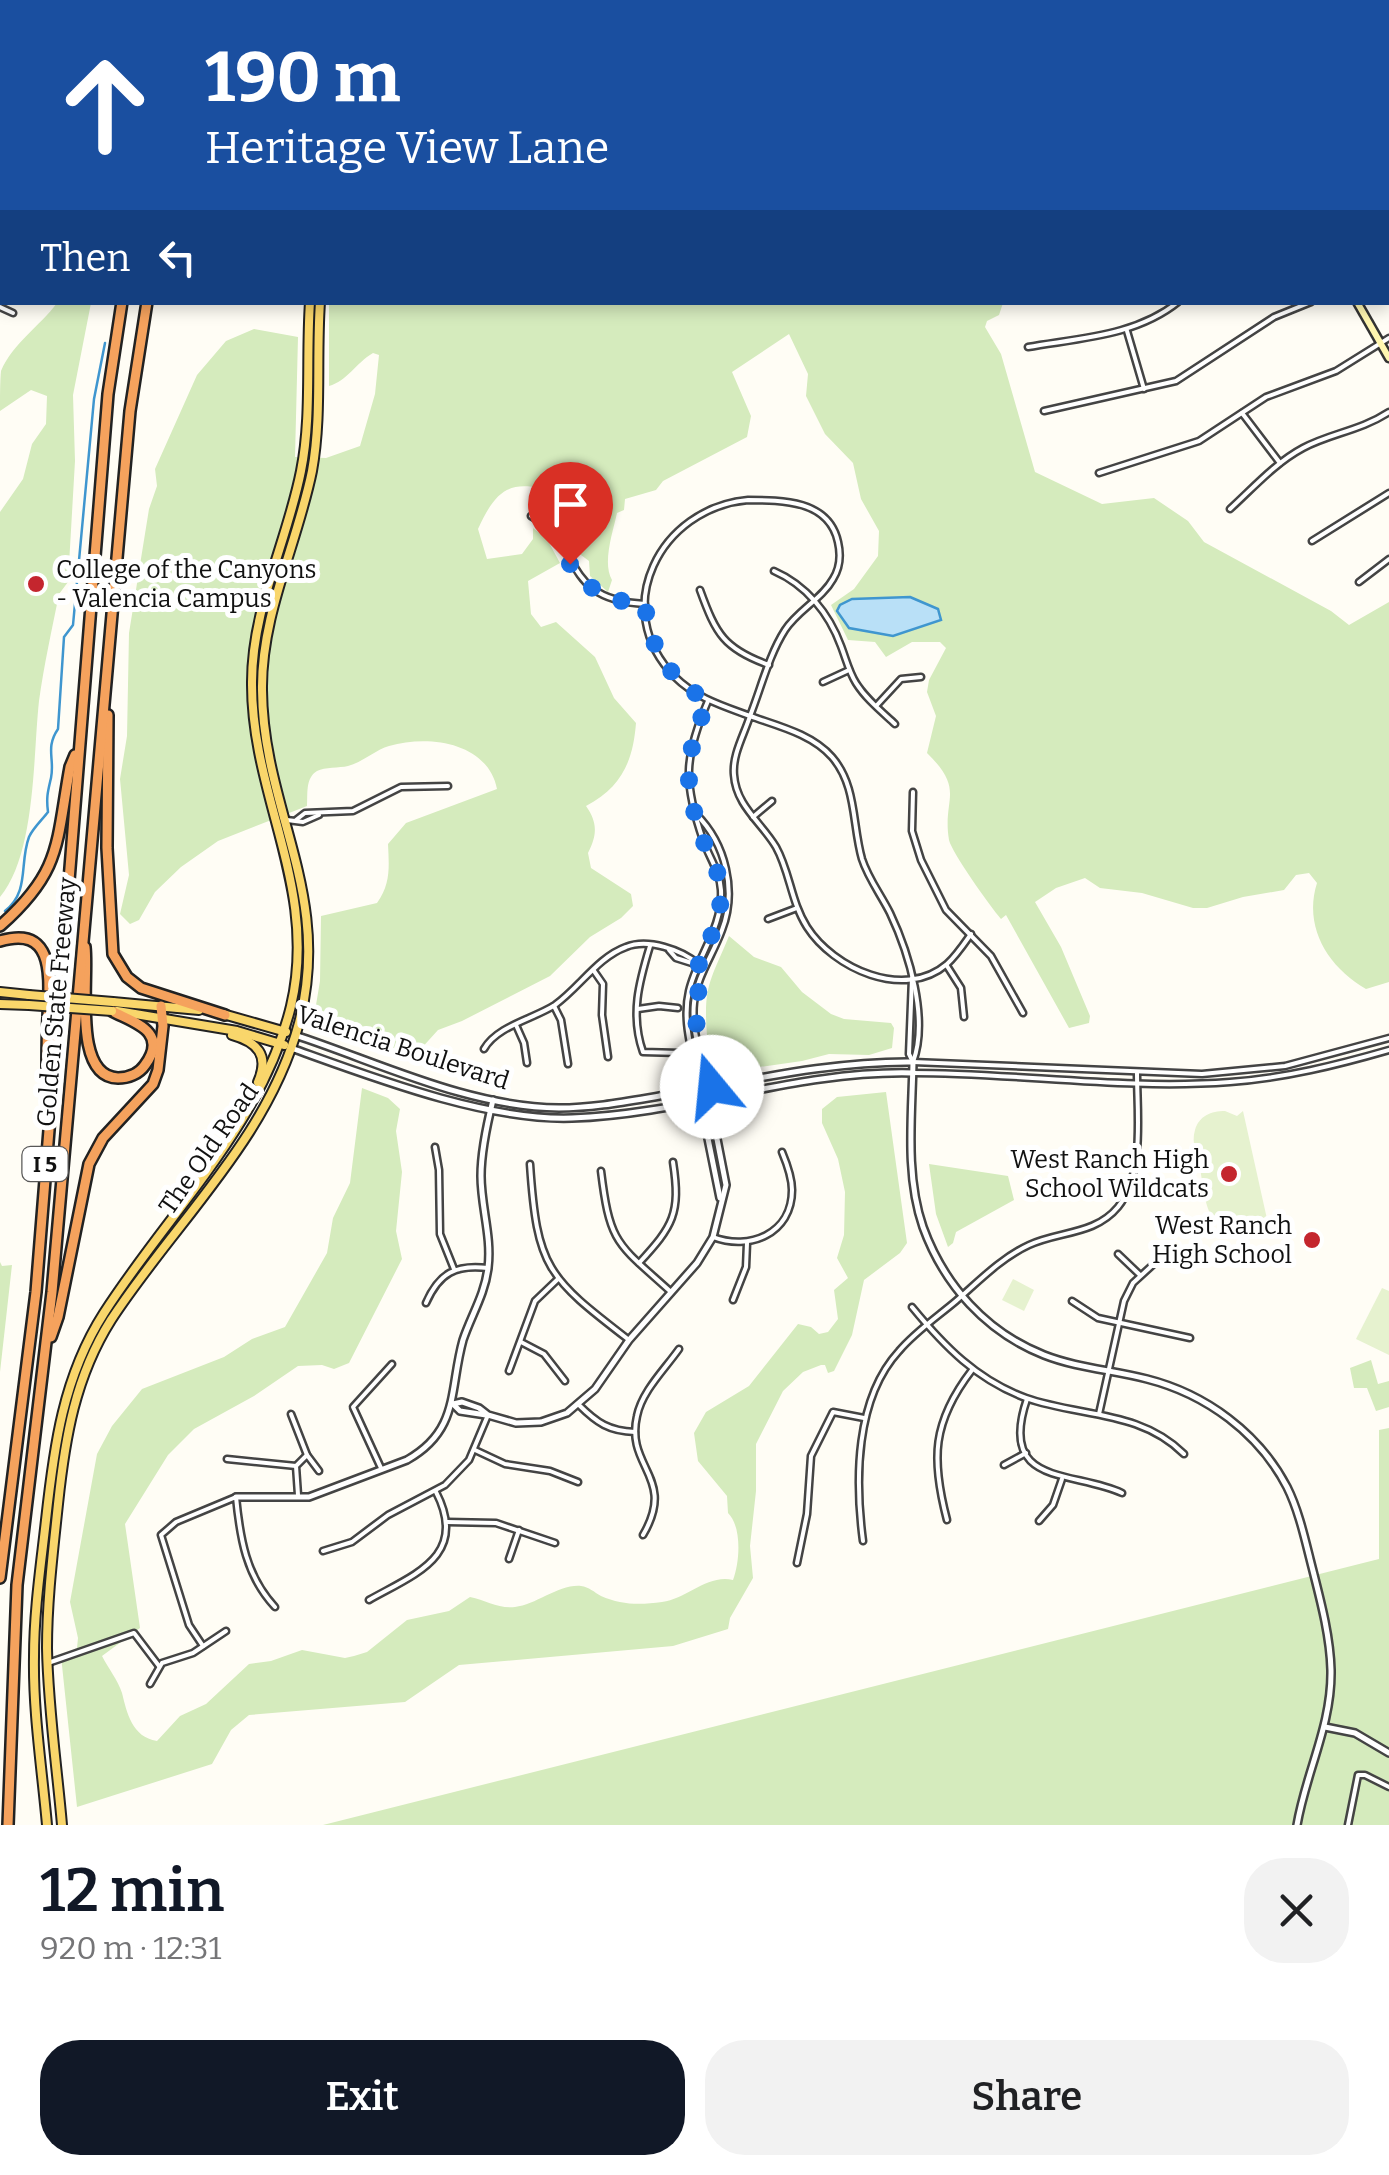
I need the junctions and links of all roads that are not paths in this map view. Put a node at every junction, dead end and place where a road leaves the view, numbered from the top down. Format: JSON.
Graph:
{"nodes":[{"id":1,"x":122,"y":305,"type":"edge"},
{"id":2,"x":145,"y":305,"type":"edge"},
{"id":3,"x":310,"y":305,"type":"edge"},
{"id":4,"x":320,"y":305,"type":"edge"},
{"id":5,"x":1174,"y":305,"type":"edge"},
{"id":6,"x":1304,"y":305,"type":"edge"},
{"id":7,"x":1359,"y":305,"type":"edge"},
{"id":8,"x":0,"y":307,"type":"edge"},
{"id":9,"x":13,"y":313,"type":"dead end"},
{"id":10,"x":1127,"y":330,"type":"junction"},
{"id":11,"x":1389,"y":338,"type":"edge"},
{"id":12,"x":1380,"y":344,"type":"junction"},
{"id":13,"x":1028,"y":347,"type":"dead end"},
{"id":14,"x":1389,"y":358,"type":"edge"},
{"id":15,"x":1144,"y":389,"type":"junction"},
{"id":16,"x":1044,"y":411,"type":"dead end"},
{"id":17,"x":1389,"y":412,"type":"edge"},
{"id":18,"x":1242,"y":414,"type":"junction"},
{"id":19,"x":1280,"y":464,"type":"junction"},
{"id":20,"x":1099,"y":472,"type":"dead end"},
{"id":21,"x":1389,"y":493,"type":"edge"},
{"id":22,"x":1230,"y":508,"type":"dead end"},
{"id":23,"x":531,"y":516,"type":"dead end"},
{"id":24,"x":1312,"y":541,"type":"dead end"},
{"id":25,"x":1389,"y":559,"type":"edge"},
{"id":26,"x":774,"y":571,"type":"dead end"},
{"id":27,"x":1359,"y":582,"type":"dead end"},
{"id":28,"x":700,"y":590,"type":"dead end"},
{"id":29,"x":814,"y":600,"type":"junction"},
{"id":30,"x":645,"y":604,"type":"junction"},
{"id":31,"x":770,"y":665,"type":"junction"},
{"id":32,"x":849,"y":670,"type":"junction"},
{"id":33,"x":921,"y":677,"type":"dead end"},
{"id":34,"x":823,"y":682,"type":"dead end"},
{"id":35,"x":106,"y":688,"type":"junction"},
{"id":36,"x":708,"y":701,"type":"junction"},
{"id":37,"x":876,"y":706,"type":"junction"},
{"id":38,"x":750,"y":716,"type":"junction"},
{"id":39,"x":895,"y":724,"type":"dead end"},
{"id":40,"x":78,"y":748,"type":"junction"},
{"id":41,"x":448,"y":786,"type":"dead end"},
{"id":42,"x":913,"y":792,"type":"dead end"},
{"id":43,"x":772,"y":801,"type":"dead end"},
{"id":44,"x":696,"y":814,"type":"junction"},
{"id":45,"x":753,"y":816,"type":"junction"},
{"id":46,"x":286,"y":821,"type":"junction"},
{"id":47,"x":295,"y":870,"type":"junction"},
{"id":48,"x":798,"y":908,"type":"junction"},
{"id":49,"x":768,"y":920,"type":"dead end"},
{"id":50,"x":0,"y":926,"type":"edge"},
{"id":51,"x":82,"y":928,"type":"junction"},
{"id":52,"x":971,"y":934,"type":"junction"},
{"id":53,"x":0,"y":941,"type":"edge"},
{"id":54,"x":650,"y":945,"type":"junction"},
{"id":55,"x":698,"y":964,"type":"junction"},
{"id":56,"x":946,"y":965,"type":"junction"},
{"id":57,"x":705,"y":967,"type":"junction"},
{"id":58,"x":594,"y":972,"type":"junction"},
{"id":59,"x":912,"y":978,"type":"junction"},
{"id":60,"x":0,"y":992,"type":"edge"},
{"id":61,"x":29,"y":1000,"type":"junction"},
{"id":62,"x":0,"y":1004,"type":"edge"},
{"id":63,"x":112,"y":1006,"type":"junction"},
{"id":64,"x":161,"y":1006,"type":"junction"},
{"id":65,"x":553,"y":1006,"type":"junction"},
{"id":66,"x":678,"y":1008,"type":"dead end"},
{"id":67,"x":636,"y":1009,"type":"junction"},
{"id":68,"x":1023,"y":1013,"type":"dead end"},
{"id":69,"x":224,"y":1014,"type":"junction"},
{"id":70,"x":964,"y":1017,"type":"dead end"},
{"id":71,"x":164,"y":1018,"type":"junction"},
{"id":72,"x":516,"y":1025,"type":"junction"},
{"id":73,"x":219,"y":1028,"type":"junction"},
{"id":74,"x":284,"y":1031,"type":"junction"},
{"id":75,"x":295,"y":1036,"type":"junction"},
{"id":76,"x":1389,"y":1038,"type":"edge"},
{"id":77,"x":280,"y":1044,"type":"junction"},
{"id":78,"x":291,"y":1048,"type":"junction"},
{"id":79,"x":484,"y":1049,"type":"dead end"},
{"id":80,"x":1389,"y":1050,"type":"edge"},
{"id":81,"x":680,"y":1053,"type":"dead end"},
{"id":82,"x":608,"y":1057,"type":"dead end"},
{"id":83,"x":913,"y":1062,"type":"junction"},
{"id":84,"x":527,"y":1063,"type":"dead end"},
{"id":85,"x":568,"y":1064,"type":"dead end"},
{"id":86,"x":913,"y":1073,"type":"junction"},
{"id":87,"x":1137,"y":1073,"type":"junction"},
{"id":88,"x":1137,"y":1082,"type":"junction"},
{"id":89,"x":707,"y":1088,"type":"junction"},
{"id":90,"x":698,"y":1089,"type":"junction"},
{"id":91,"x":704,"y":1099,"type":"junction"},
{"id":92,"x":492,"y":1100,"type":"junction"},
{"id":93,"x":248,"y":1108,"type":"junction"},
{"id":94,"x":490,"y":1110,"type":"junction"},
{"id":95,"x":48,"y":1125,"type":"junction"},
{"id":96,"x":435,"y":1147,"type":"dead end"},
{"id":97,"x":782,"y":1152,"type":"dead end"},
{"id":98,"x":674,"y":1162,"type":"dead end"},
{"id":99,"x":530,"y":1164,"type":"dead end"},
{"id":100,"x":601,"y":1171,"type":"dead end"},
{"id":101,"x":713,"y":1237,"type":"junction"},
{"id":102,"x":746,"y":1243,"type":"junction"},
{"id":103,"x":1118,"y":1254,"type":"dead end"},
{"id":104,"x":1157,"y":1262,"type":"dead end"},
{"id":105,"x":640,"y":1264,"type":"junction"},
{"id":106,"x":488,"y":1268,"type":"junction"},
{"id":107,"x":454,"y":1269,"type":"junction"},
{"id":108,"x":1140,"y":1275,"type":"junction"},
{"id":109,"x":558,"y":1279,"type":"junction"},
{"id":110,"x":671,"y":1292,"type":"junction"},
{"id":111,"x":962,"y":1296,"type":"junction"},
{"id":112,"x":733,"y":1300,"type":"dead end"},
{"id":113,"x":1072,"y":1301,"type":"dead end"},
{"id":114,"x":426,"y":1303,"type":"dead end"},
{"id":115,"x":912,"y":1307,"type":"dead end"},
{"id":116,"x":1119,"y":1322,"type":"junction"},
{"id":117,"x":927,"y":1326,"type":"junction"},
{"id":118,"x":1190,"y":1338,"type":"dead end"},
{"id":119,"x":629,"y":1340,"type":"junction"},
{"id":120,"x":520,"y":1342,"type":"junction"},
{"id":121,"x":679,"y":1348,"type":"dead end"},
{"id":122,"x":46,"y":1349,"type":"junction"},
{"id":123,"x":392,"y":1364,"type":"dead end"},
{"id":124,"x":972,"y":1370,"type":"junction"},
{"id":125,"x":509,"y":1371,"type":"dead end"},
{"id":126,"x":1109,"y":1371,"type":"junction"},
{"id":127,"x":565,"y":1380,"type":"dead end"},
{"id":128,"x":1028,"y":1398,"type":"junction"},
{"id":129,"x":453,"y":1404,"type":"junction"},
{"id":130,"x":579,"y":1405,"type":"junction"},
{"id":131,"x":290,"y":1414,"type":"dead end"},
{"id":132,"x":1100,"y":1414,"type":"junction"},
{"id":133,"x":488,"y":1416,"type":"junction"},
{"id":134,"x":866,"y":1419,"type":"junction"},
{"id":135,"x":635,"y":1432,"type":"junction"},
{"id":136,"x":475,"y":1450,"type":"junction"},
{"id":137,"x":1026,"y":1452,"type":"junction"},
{"id":138,"x":1184,"y":1454,"type":"dead end"},
{"id":139,"x":307,"y":1455,"type":"junction"},
{"id":140,"x":227,"y":1459,"type":"dead end"},
{"id":141,"x":1004,"y":1465,"type":"dead end"},
{"id":142,"x":296,"y":1466,"type":"junction"},
{"id":143,"x":381,"y":1468,"type":"junction"},
{"id":144,"x":319,"y":1471,"type":"dead end"},
{"id":145,"x":1062,"y":1479,"type":"junction"},
{"id":146,"x":578,"y":1482,"type":"dead end"},
{"id":147,"x":436,"y":1492,"type":"junction"},
{"id":148,"x":1122,"y":1493,"type":"dead end"},
{"id":149,"x":236,"y":1497,"type":"junction"},
{"id":150,"x":298,"y":1498,"type":"junction"},
{"id":151,"x":947,"y":1520,"type":"dead end"},
{"id":152,"x":1039,"y":1521,"type":"dead end"},
{"id":153,"x":448,"y":1522,"type":"junction"},
{"id":154,"x":520,"y":1528,"type":"junction"},
{"id":155,"x":643,"y":1536,"type":"dead end"},
{"id":156,"x":863,"y":1540,"type":"dead end"},
{"id":157,"x":555,"y":1543,"type":"dead end"},
{"id":158,"x":324,"y":1551,"type":"dead end"},
{"id":159,"x":509,"y":1559,"type":"dead end"},
{"id":160,"x":797,"y":1562,"type":"dead end"},
{"id":161,"x":0,"y":1578,"type":"edge"},
{"id":162,"x":368,"y":1600,"type":"dead end"},
{"id":163,"x":276,"y":1607,"type":"dead end"},
{"id":164,"x":226,"y":1631,"type":"dead end"},
{"id":165,"x":204,"y":1646,"type":"junction"},
{"id":166,"x":48,"y":1663,"type":"junction"},
{"id":167,"x":159,"y":1666,"type":"junction"},
{"id":168,"x":150,"y":1684,"type":"dead end"},
{"id":169,"x":1325,"y":1726,"type":"junction"},
{"id":170,"x":1389,"y":1752,"type":"edge"},
{"id":171,"x":1389,"y":1787,"type":"edge"},
{"id":172,"x":8,"y":1825,"type":"edge"},
{"id":173,"x":47,"y":1825,"type":"edge"},
{"id":174,"x":62,"y":1825,"type":"edge"},
{"id":175,"x":1298,"y":1825,"type":"edge"},
{"id":176,"x":1348,"y":1825,"type":"edge"}],
"edges":[{"from":1,"to":40,"type":"highway","name":"Golden State Freeway","number":"I 5"},
{"from":2,"to":35,"type":"highway","name":"Golden State Freeway","number":"I 5"},
{"from":3,"to":46,"type":"main road","name":"The Old Road"},
{"from":4,"to":46,"type":"main road","name":"The Old Road"},
{"from":5,"to":10,"type":"street"},
{"from":6,"to":15,"type":"street"},
{"from":7,"to":12,"type":"main road"},
{"from":8,"to":9,"type":"street"},
{"from":10,"to":13,"type":"street"},
{"from":10,"to":15,"type":"street"},
{"from":11,"to":12,"type":"street"},
{"from":12,"to":14,"type":"main road"},
{"from":12,"to":18,"type":"street"},
{"from":15,"to":16,"type":"street"},
{"from":17,"to":19,"type":"street"},
{"from":18,"to":19,"type":"street"},
{"from":18,"to":20,"type":"street"},
{"from":19,"to":22,"type":"street"},
{"from":21,"to":24,"type":"street"},
{"from":23,"to":30,"type":"street"},
{"from":25,"to":27,"type":"street"},
{"from":26,"to":29,"type":"street"},
{"from":28,"to":31,"type":"street"},
{"from":29,"to":30,"type":"street"},
{"from":29,"to":31,"type":"street"},
{"from":29,"to":32,"type":"street"},
{"from":30,"to":36,"type":"street"},
{"from":31,"to":38,"type":"street"},
{"from":32,"to":34,"type":"street"},
{"from":32,"to":37,"type":"street"},
{"from":33,"to":37,"type":"street"},
{"from":35,"to":51,"type":"highway","name":"Golden State Freeway","number":"I 5"},
{"from":35,"to":69,"type":"highway"},
{"from":36,"to":38,"type":"street"},
{"from":36,"to":44,"type":"street"},
{"from":37,"to":39,"type":"street"},
{"from":38,"to":45,"type":"street"},
{"from":38,"to":59,"type":"street"},
{"from":40,"to":50,"type":"highway"},
{"from":40,"to":95,"type":"highway","name":"Golden State Freeway","number":"I 5"},
{"from":41,"to":46,"type":"street"},
{"from":42,"to":52,"type":"street"},
{"from":43,"to":45,"type":"street"},
{"from":44,"to":55,"type":"street"},
{"from":44,"to":57,"type":"street"},
{"from":45,"to":48,"type":"street"},
{"from":46,"to":47,"type":"main road","name":"The Old Road"},
{"from":47,"to":74,"type":"main road","name":"The Old Road"},
{"from":47,"to":75,"type":"main road","name":"The Old Road"},
{"from":48,"to":49,"type":"street"},
{"from":48,"to":59,"type":"street"},
{"from":51,"to":63,"type":"highway"},
{"from":51,"to":122,"type":"highway","name":"Golden State Freeway","number":"I 5"},
{"from":52,"to":56,"type":"street"},
{"from":52,"to":68,"type":"street"},
{"from":53,"to":95,"type":"highway"},
{"from":54,"to":55,"type":"street"},
{"from":54,"to":58,"type":"street"},
{"from":54,"to":67,"type":"street"},
{"from":55,"to":57,"type":"street"},
{"from":55,"to":90,"type":"street"},
{"from":56,"to":59,"type":"street"},
{"from":56,"to":70,"type":"street"},
{"from":57,"to":89,"type":"street"},
{"from":58,"to":65,"type":"street"},
{"from":58,"to":82,"type":"street"},
{"from":59,"to":83,"type":"street"},
{"from":60,"to":61,"type":"main road","name":"Valencia Boulevard"},
{"from":61,"to":62,"type":"main road","name":"Valencia Boulevard"},
{"from":61,"to":63,"type":"main road","name":"Valencia Boulevard","bridge":true},
{"from":63,"to":64,"type":"main road","name":"Valencia Boulevard"},
{"from":63,"to":71,"type":"main road","name":"Valencia Boulevard"},
{"from":64,"to":69,"type":"main road","name":"Valencia Boulevard"},
{"from":64,"to":71,"type":"highway"},
{"from":65,"to":72,"type":"street"},
{"from":65,"to":85,"type":"street"},
{"from":66,"to":67,"type":"street"},
{"from":67,"to":81,"type":"street"},
{"from":69,"to":74,"type":"main road","name":"Valencia Boulevard"},
{"from":71,"to":73,"type":"main road","name":"Valencia Boulevard"},
{"from":71,"to":122,"type":"highway"},
{"from":72,"to":79,"type":"street"},
{"from":72,"to":84,"type":"street"},
{"from":73,"to":77,"type":"main road","name":"Valencia Boulevard"},
{"from":73,"to":93,"type":"main road"},
{"from":74,"to":75,"type":"main road","name":"Valencia Boulevard"},
{"from":74,"to":77,"type":"main road","name":"The Old Road"},
{"from":75,"to":78,"type":"main road","name":"The Old Road"},
{"from":75,"to":92,"type":"street","name":"Valencia Boulevard"},
{"from":76,"to":87,"type":"street","name":"Valencia Boulevard"},
{"from":77,"to":78,"type":"main road","name":"Valencia Boulevard"},
{"from":77,"to":93,"type":"main road","name":"The Old Road"},
{"from":78,"to":94,"type":"street","name":"Valencia Boulevard"},
{"from":78,"to":166,"type":"main road","name":"The Old Road"},
{"from":80,"to":88,"type":"street","name":"Valencia Boulevard"},
{"from":83,"to":86,"type":"street"},
{"from":83,"to":87,"type":"street","name":"Valencia Boulevard"},
{"from":83,"to":89,"type":"street","name":"Valencia Boulevard"},
{"from":86,"to":88,"type":"street","name":"Valencia Boulevard"},
{"from":86,"to":91,"type":"street","name":"Valencia Boulevard"},
{"from":86,"to":111,"type":"street"},
{"from":87,"to":88,"type":"street"},
{"from":88,"to":111,"type":"street"},
{"from":89,"to":90,"type":"street","name":"Valencia Boulevard"},
{"from":89,"to":91,"type":"street"},
{"from":90,"to":91,"type":"street"},
{"from":90,"to":92,"type":"street","name":"Valencia Boulevard"},
{"from":91,"to":94,"type":"street","name":"Valencia Boulevard"},
{"from":91,"to":101,"type":"street"},
{"from":92,"to":94,"type":"street"},
{"from":93,"to":173,"type":"main road","name":"The Old Road"},
{"from":94,"to":106,"type":"street"},
{"from":95,"to":161,"type":"highway","name":"Golden State Freeway","number":"I 5"},
{"from":96,"to":107,"type":"street"},
{"from":97,"to":102,"type":"street"},
{"from":98,"to":105,"type":"street"},
{"from":99,"to":109,"type":"street"},
{"from":100,"to":105,"type":"street"},
{"from":101,"to":102,"type":"street"},
{"from":101,"to":110,"type":"street"},
{"from":102,"to":112,"type":"street"},
{"from":103,"to":108,"type":"street"},
{"from":104,"to":108,"type":"street"},
{"from":105,"to":110,"type":"street"},
{"from":106,"to":107,"type":"street"},
{"from":106,"to":129,"type":"street"},
{"from":107,"to":114,"type":"street"},
{"from":108,"to":116,"type":"street"},
{"from":109,"to":119,"type":"street"},
{"from":109,"to":120,"type":"street"},
{"from":110,"to":119,"type":"street"},
{"from":111,"to":117,"type":"street"},
{"from":111,"to":126,"type":"street"},
{"from":113,"to":116,"type":"street"},
{"from":115,"to":117,"type":"street"},
{"from":116,"to":118,"type":"street"},
{"from":116,"to":126,"type":"street"},
{"from":117,"to":124,"type":"street"},
{"from":117,"to":134,"type":"street"},
{"from":119,"to":130,"type":"street"},
{"from":120,"to":125,"type":"street"},
{"from":120,"to":127,"type":"street"},
{"from":121,"to":135,"type":"street"},
{"from":122,"to":172,"type":"highway","name":"Golden State Freeway","number":"I 5"},
{"from":123,"to":143,"type":"street"},
{"from":124,"to":128,"type":"street"},
{"from":124,"to":151,"type":"street"},
{"from":126,"to":132,"type":"street"},
{"from":126,"to":169,"type":"street"},
{"from":128,"to":132,"type":"street"},
{"from":128,"to":137,"type":"street"},
{"from":129,"to":133,"type":"street"},
{"from":129,"to":143,"type":"street"},
{"from":130,"to":133,"type":"street"},
{"from":130,"to":135,"type":"street"},
{"from":131,"to":139,"type":"street"},
{"from":132,"to":138,"type":"street"},
{"from":133,"to":136,"type":"street"},
{"from":134,"to":156,"type":"street"},
{"from":134,"to":160,"type":"street"},
{"from":135,"to":155,"type":"street"},
{"from":136,"to":146,"type":"street"},
{"from":136,"to":147,"type":"street"},
{"from":137,"to":141,"type":"street"},
{"from":137,"to":145,"type":"street"},
{"from":139,"to":142,"type":"street"},
{"from":139,"to":144,"type":"street"},
{"from":140,"to":142,"type":"street"},
{"from":142,"to":150,"type":"street"},
{"from":143,"to":150,"type":"street"},
{"from":145,"to":148,"type":"street"},
{"from":145,"to":152,"type":"street"},
{"from":147,"to":153,"type":"street"},
{"from":147,"to":158,"type":"street"},
{"from":149,"to":150,"type":"street"},
{"from":149,"to":163,"type":"street"},
{"from":149,"to":165,"type":"street"},
{"from":153,"to":154,"type":"street"},
{"from":153,"to":162,"type":"street"},
{"from":154,"to":157,"type":"street"},
{"from":154,"to":159,"type":"street"},
{"from":164,"to":165,"type":"street"},
{"from":165,"to":167,"type":"street"},
{"from":166,"to":167,"type":"street"},
{"from":166,"to":174,"type":"main road","name":"The Old Road"},
{"from":167,"to":168,"type":"street"},
{"from":169,"to":170,"type":"street"},
{"from":169,"to":175,"type":"street"},
{"from":171,"to":176,"type":"street"}]}
